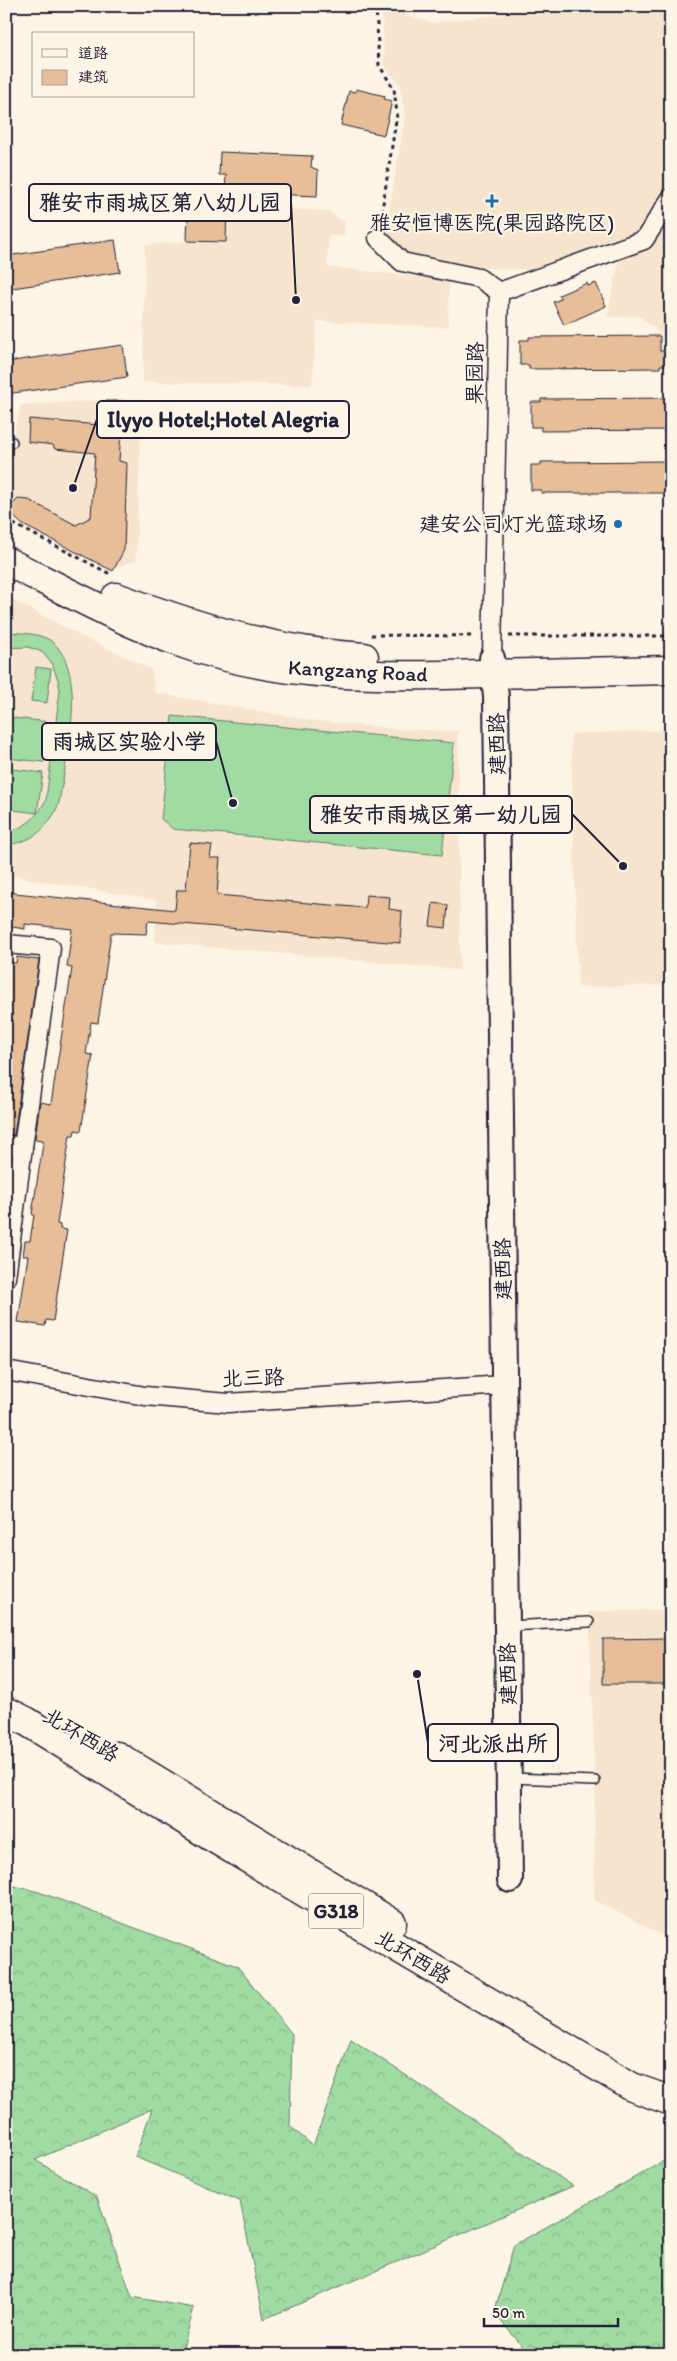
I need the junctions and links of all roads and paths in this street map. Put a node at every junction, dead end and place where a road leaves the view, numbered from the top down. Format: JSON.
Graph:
{"nodes":[{"id":1,"x":376,"y":6,"type":"edge"},
{"id":2,"x":671,"y":198,"type":"edge"},
{"id":3,"x":378,"y":238,"type":"joint"},
{"id":4,"x":499,"y":292,"type":"junction"},
{"id":5,"x":6,"y":520,"type":"edge"},
{"id":6,"x":6,"y":541,"type":"edge"},
{"id":7,"x":6,"y":561,"type":"edge"},
{"id":8,"x":120,"y":579,"type":"dead end"},
{"id":9,"x":368,"y":635,"type":"dead end"},
{"id":10,"x":671,"y":636,"type":"edge"},
{"id":11,"x":671,"y":653,"type":"edge"},
{"id":12,"x":493,"y":656,"type":"junction"},
{"id":13,"x":671,"y":670,"type":"edge"},
{"id":14,"x":6,"y":944,"type":"edge"},
{"id":15,"x":15,"y":1146,"type":"edge"},
{"id":16,"x":6,"y":1278,"type":"edge"},
{"id":17,"x":6,"y":1371,"type":"edge"},
{"id":18,"x":504,"y":1385,"type":"junction"},
{"id":19,"x":589,"y":1622,"type":"dead end"},
{"id":20,"x":507,"y":1626,"type":"junction"},
{"id":21,"x":6,"y":1692,"type":"edge"},
{"id":22,"x":6,"y":1712,"type":"edge"},
{"id":23,"x":509,"y":1778,"type":"junction"},
{"id":24,"x":595,"y":1781,"type":"dead end"},
{"id":25,"x":510,"y":1880,"type":"dead end"},
{"id":26,"x":671,"y":2082,"type":"edge"},
{"id":27,"x":671,"y":2101,"type":"edge"}],
"edges":[{"from":1,"to":3,"type":"path"},
{"from":2,"to":4,"type":"street"},
{"from":3,"to":4,"type":"street"},
{"from":4,"to":12,"type":"street","name":"果园路"},
{"from":5,"to":8,"type":"path"},
{"from":6,"to":12,"type":"main road","name":"Kangzang Road"},
{"from":7,"to":12,"type":"main road","name":"Kangzang Road"},
{"from":9,"to":12,"type":"path"},
{"from":10,"to":12,"type":"path"},
{"from":11,"to":12,"type":"main road","name":"Kangzang Road"},
{"from":12,"to":13,"type":"main road","name":"Kangzang Road"},
{"from":12,"to":18,"type":"street","name":"建西路"},
{"from":14,"to":15,"type":"street"},
{"from":15,"to":16,"type":"street"},
{"from":17,"to":18,"type":"street","name":"北三路"},
{"from":18,"to":20,"type":"street","name":"建西路"},
{"from":19,"to":20,"type":"lane"},
{"from":20,"to":23,"type":"street","name":"建西路"},
{"from":21,"to":26,"type":"main road","name":"北环西路","number":"G318"},
{"from":22,"to":27,"type":"main road","name":"北环西路","number":"G318"},
{"from":23,"to":24,"type":"lane"},
{"from":23,"to":25,"type":"street","name":"建西路"}]}
